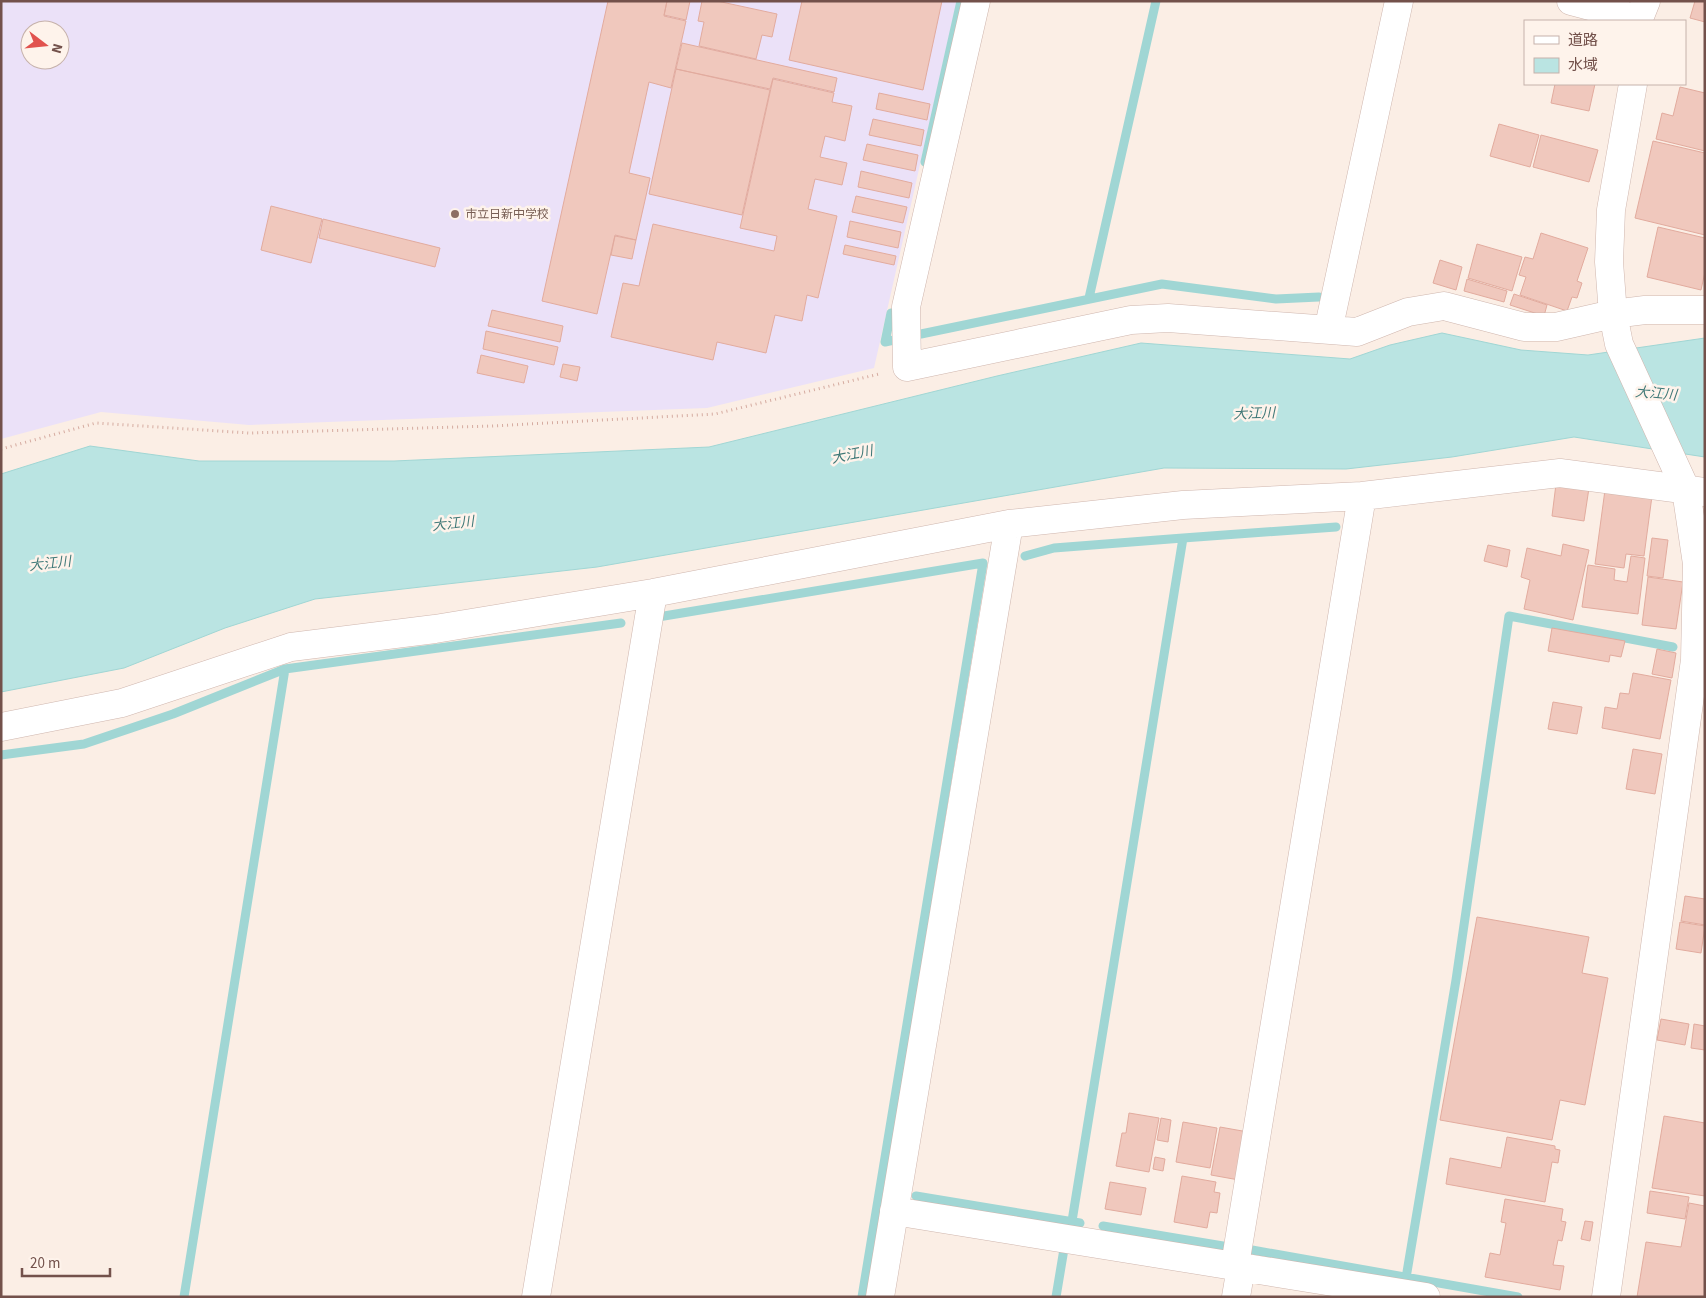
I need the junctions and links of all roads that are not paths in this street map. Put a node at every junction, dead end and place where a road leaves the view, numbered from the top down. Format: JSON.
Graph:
{"nodes":[{"id":1,"x":976,"y":1,"type":"edge"},
{"id":2,"x":1399,"y":1,"type":"edge"},
{"id":3,"x":1571,"y":1,"type":"edge"},
{"id":4,"x":1646,"y":1,"type":"edge"},
{"id":5,"x":1630,"y":20,"type":"edge"},
{"id":6,"x":1638,"y":20,"type":"edge"},
{"id":7,"x":1633,"y":85,"type":"edge"},
{"id":8,"x":1705,"y":310,"type":"edge"},
{"id":9,"x":1613,"y":314,"type":"junction"},
{"id":10,"x":1331,"y":330,"type":"junction"},
{"id":11,"x":1689,"y":483,"type":"edge"},
{"id":12,"x":1362,"y":496,"type":"junction"},
{"id":13,"x":1009,"y":524,"type":"junction"},
{"id":14,"x":653,"y":593,"type":"junction"},
{"id":15,"x":1,"y":727,"type":"edge"},
{"id":16,"x":894,"y":1211,"type":"junction"},
{"id":17,"x":1238,"y":1266,"type":"junction"},
{"id":18,"x":536,"y":1297,"type":"edge"},
{"id":19,"x":880,"y":1297,"type":"edge"},
{"id":20,"x":1236,"y":1297,"type":"edge"},
{"id":21,"x":1426,"y":1297,"type":"edge"},
{"id":22,"x":1606,"y":1297,"type":"edge"}],
"edges":[{"from":1,"to":10,"type":"street"},
{"from":2,"to":10,"type":"street"},
{"from":3,"to":5,"type":"street"},
{"from":4,"to":6,"type":"street"},
{"from":7,"to":9,"type":"street"},
{"from":8,"to":9,"type":"street"},
{"from":9,"to":10,"type":"street"},
{"from":9,"to":11,"type":"street"},
{"from":11,"to":12,"type":"street"},
{"from":11,"to":22,"type":"street"},
{"from":12,"to":13,"type":"street"},
{"from":12,"to":17,"type":"street"},
{"from":13,"to":14,"type":"street"},
{"from":13,"to":16,"type":"street"},
{"from":14,"to":15,"type":"street"},
{"from":14,"to":18,"type":"street"},
{"from":16,"to":17,"type":"street"},
{"from":16,"to":19,"type":"street"},
{"from":17,"to":20,"type":"street"},
{"from":17,"to":21,"type":"street"}]}
